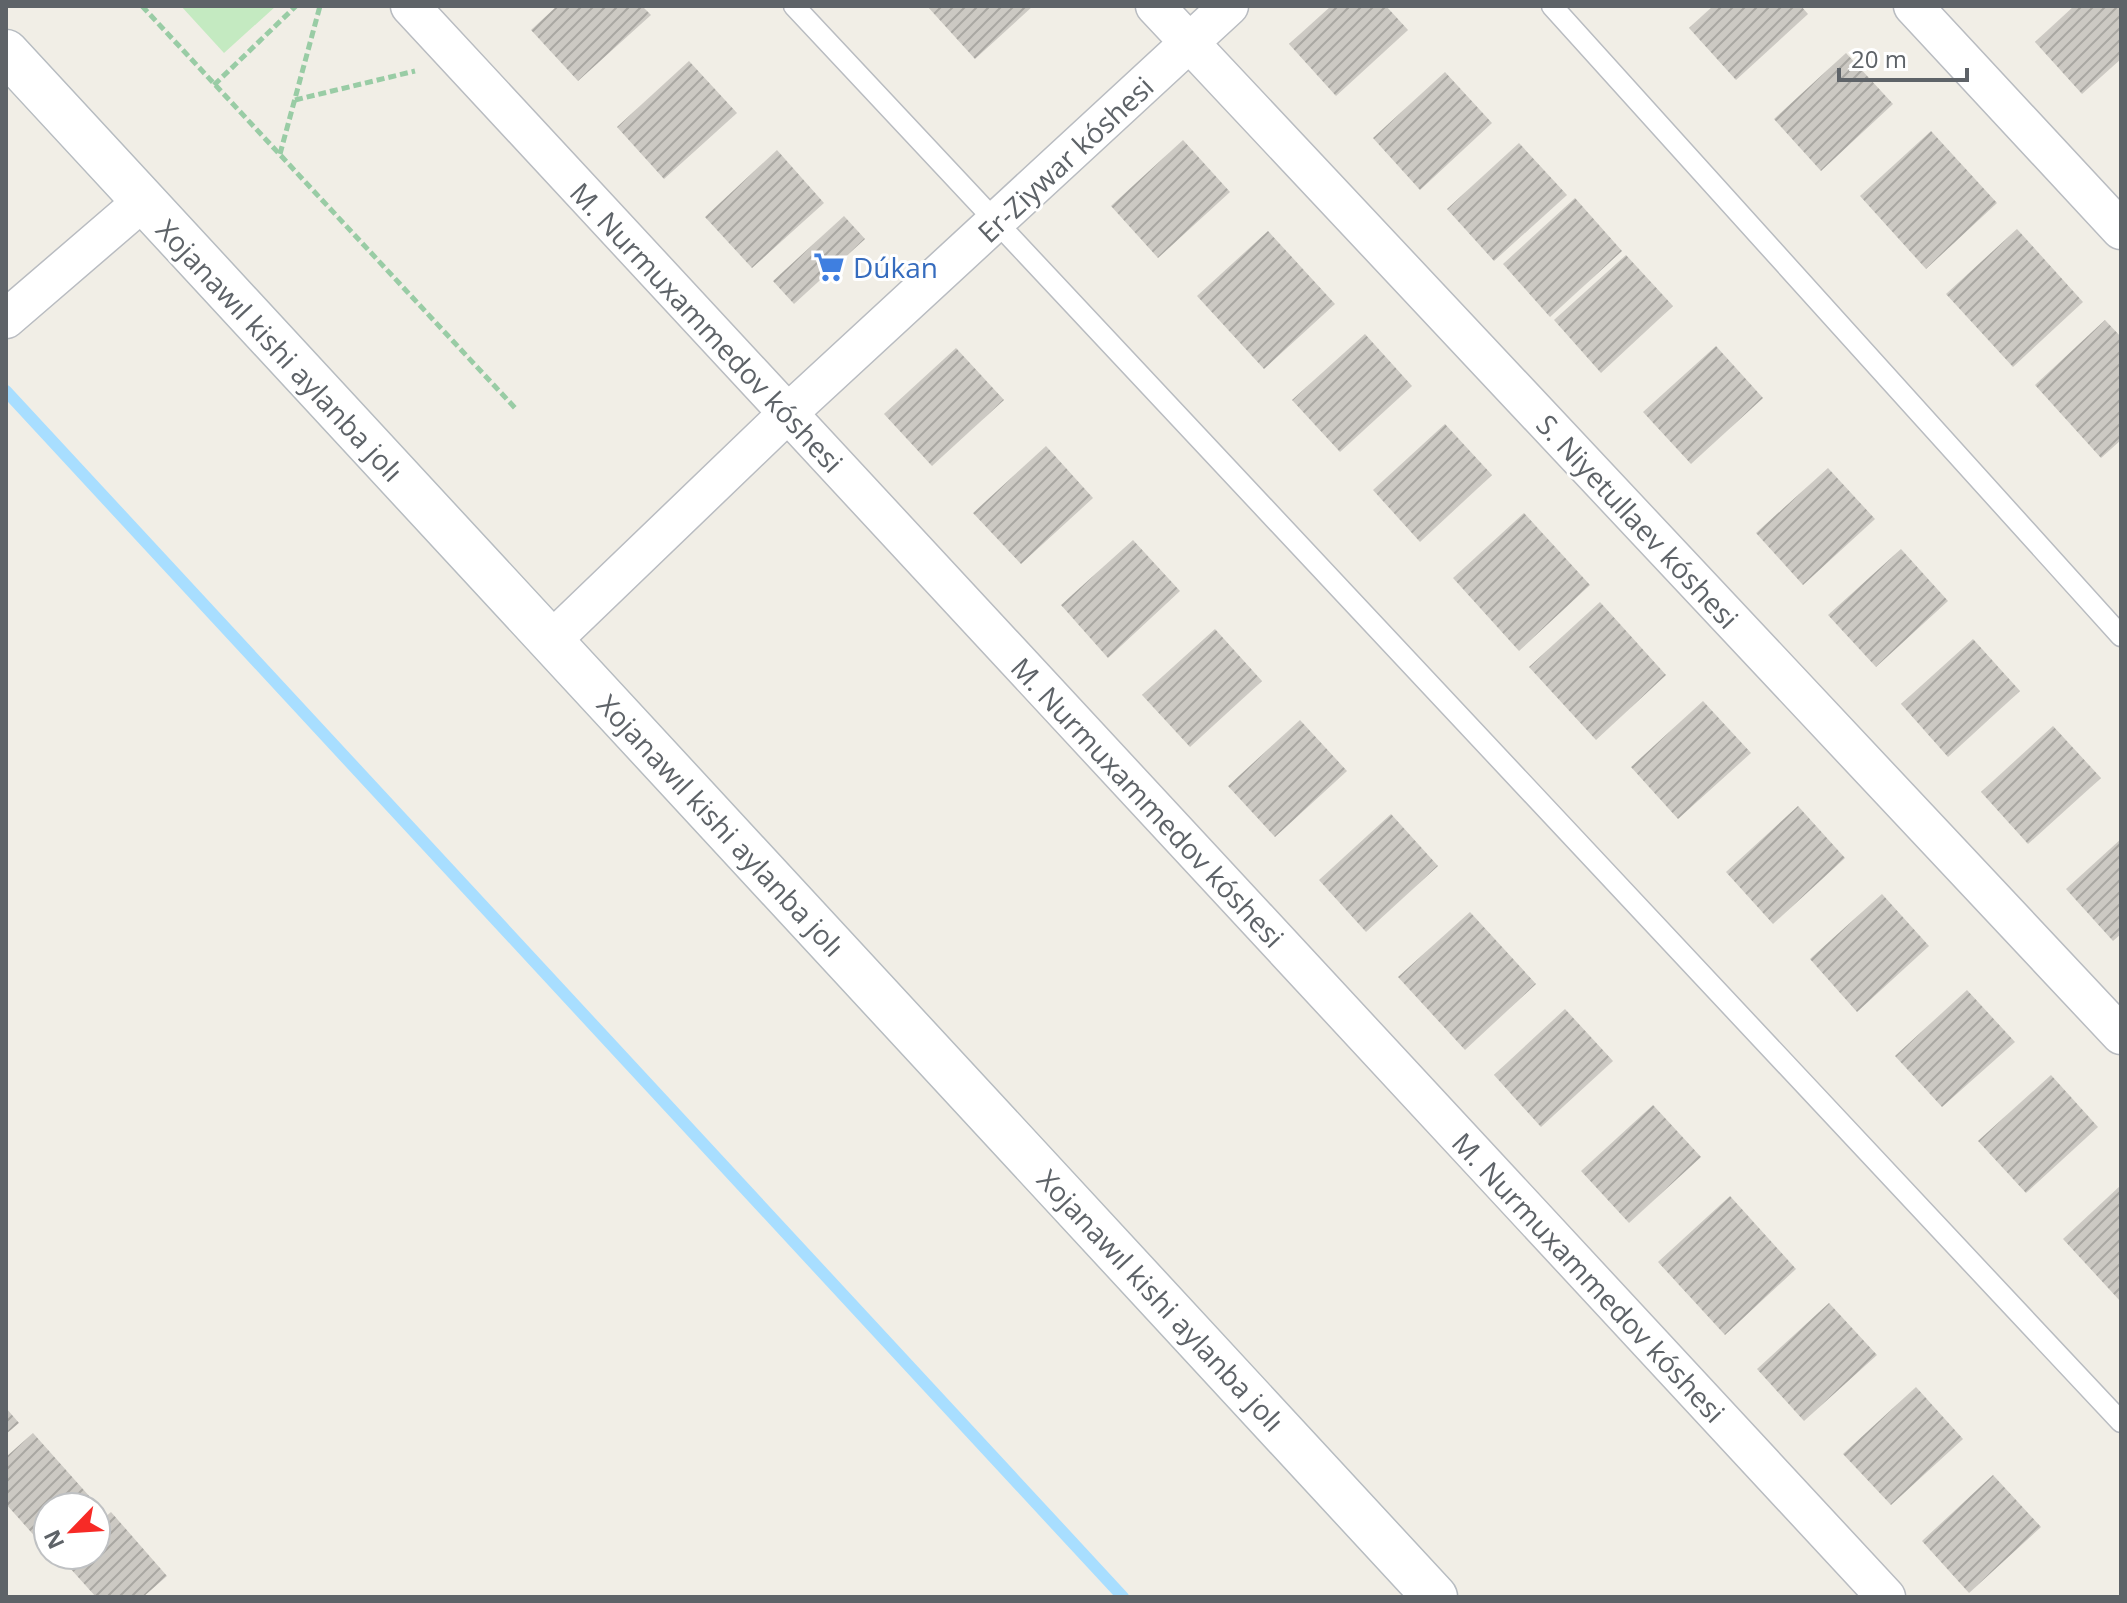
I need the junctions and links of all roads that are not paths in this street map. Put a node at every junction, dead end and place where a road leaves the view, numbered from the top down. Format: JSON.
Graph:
{"nodes":[{"id":1,"x":410,"y":6,"type":"edge"},
{"id":2,"x":794,"y":6,"type":"edge"},
{"id":3,"x":1155,"y":6,"type":"edge"},
{"id":4,"x":1229,"y":6,"type":"edge"},
{"id":5,"x":1552,"y":6,"type":"edge"},
{"id":6,"x":1913,"y":6,"type":"edge"},
{"id":7,"x":1189,"y":43,"type":"junction"},
{"id":8,"x":6,"y":52,"type":"edge"},
{"id":9,"x":142,"y":202,"type":"junction"},
{"id":10,"x":998,"y":221,"type":"junction"},
{"id":11,"x":2121,"y":230,"type":"edge"},
{"id":12,"x":6,"y":319,"type":"edge"},
{"id":13,"x":787,"y":414,"type":"junction"},
{"id":14,"x":2121,"y":636,"type":"edge"},
{"id":15,"x":551,"y":641,"type":"junction"},
{"id":16,"x":2121,"y":1035,"type":"edge"},
{"id":17,"x":2121,"y":1422,"type":"edge"},
{"id":18,"x":1435,"y":1597,"type":"edge"},
{"id":19,"x":1886,"y":1597,"type":"edge"}],
"edges":[{"from":1,"to":13,"type":"street","name":"M. Nurmuxammedov kóshesi"},
{"from":2,"to":10,"type":"lane"},
{"from":3,"to":7,"type":"street","name":"S. Niyetullaev kóshesi"},
{"from":4,"to":7,"type":"street","name":"Er-Ziywar kóshesi"},
{"from":5,"to":14,"type":"lane"},
{"from":6,"to":11,"type":"street"},
{"from":7,"to":10,"type":"street","name":"Er-Ziywar kóshesi"},
{"from":7,"to":16,"type":"street","name":"S. Niyetullaev kóshesi"},
{"from":8,"to":9,"type":"main road","name":"Xojanawıl kishi aylanba jolı"},
{"from":9,"to":12,"type":"street"},
{"from":9,"to":15,"type":"main road","name":"Xojanawıl kishi aylanba jolı"},
{"from":10,"to":13,"type":"street","name":"Er-Ziywar kóshesi"},
{"from":10,"to":17,"type":"lane"},
{"from":13,"to":15,"type":"street","name":"Er-Ziywar kóshesi"},
{"from":13,"to":19,"type":"street","name":"M. Nurmuxammedov kóshesi"},
{"from":15,"to":18,"type":"main road","name":"Xojanawıl kishi aylanba jolı"}]}
